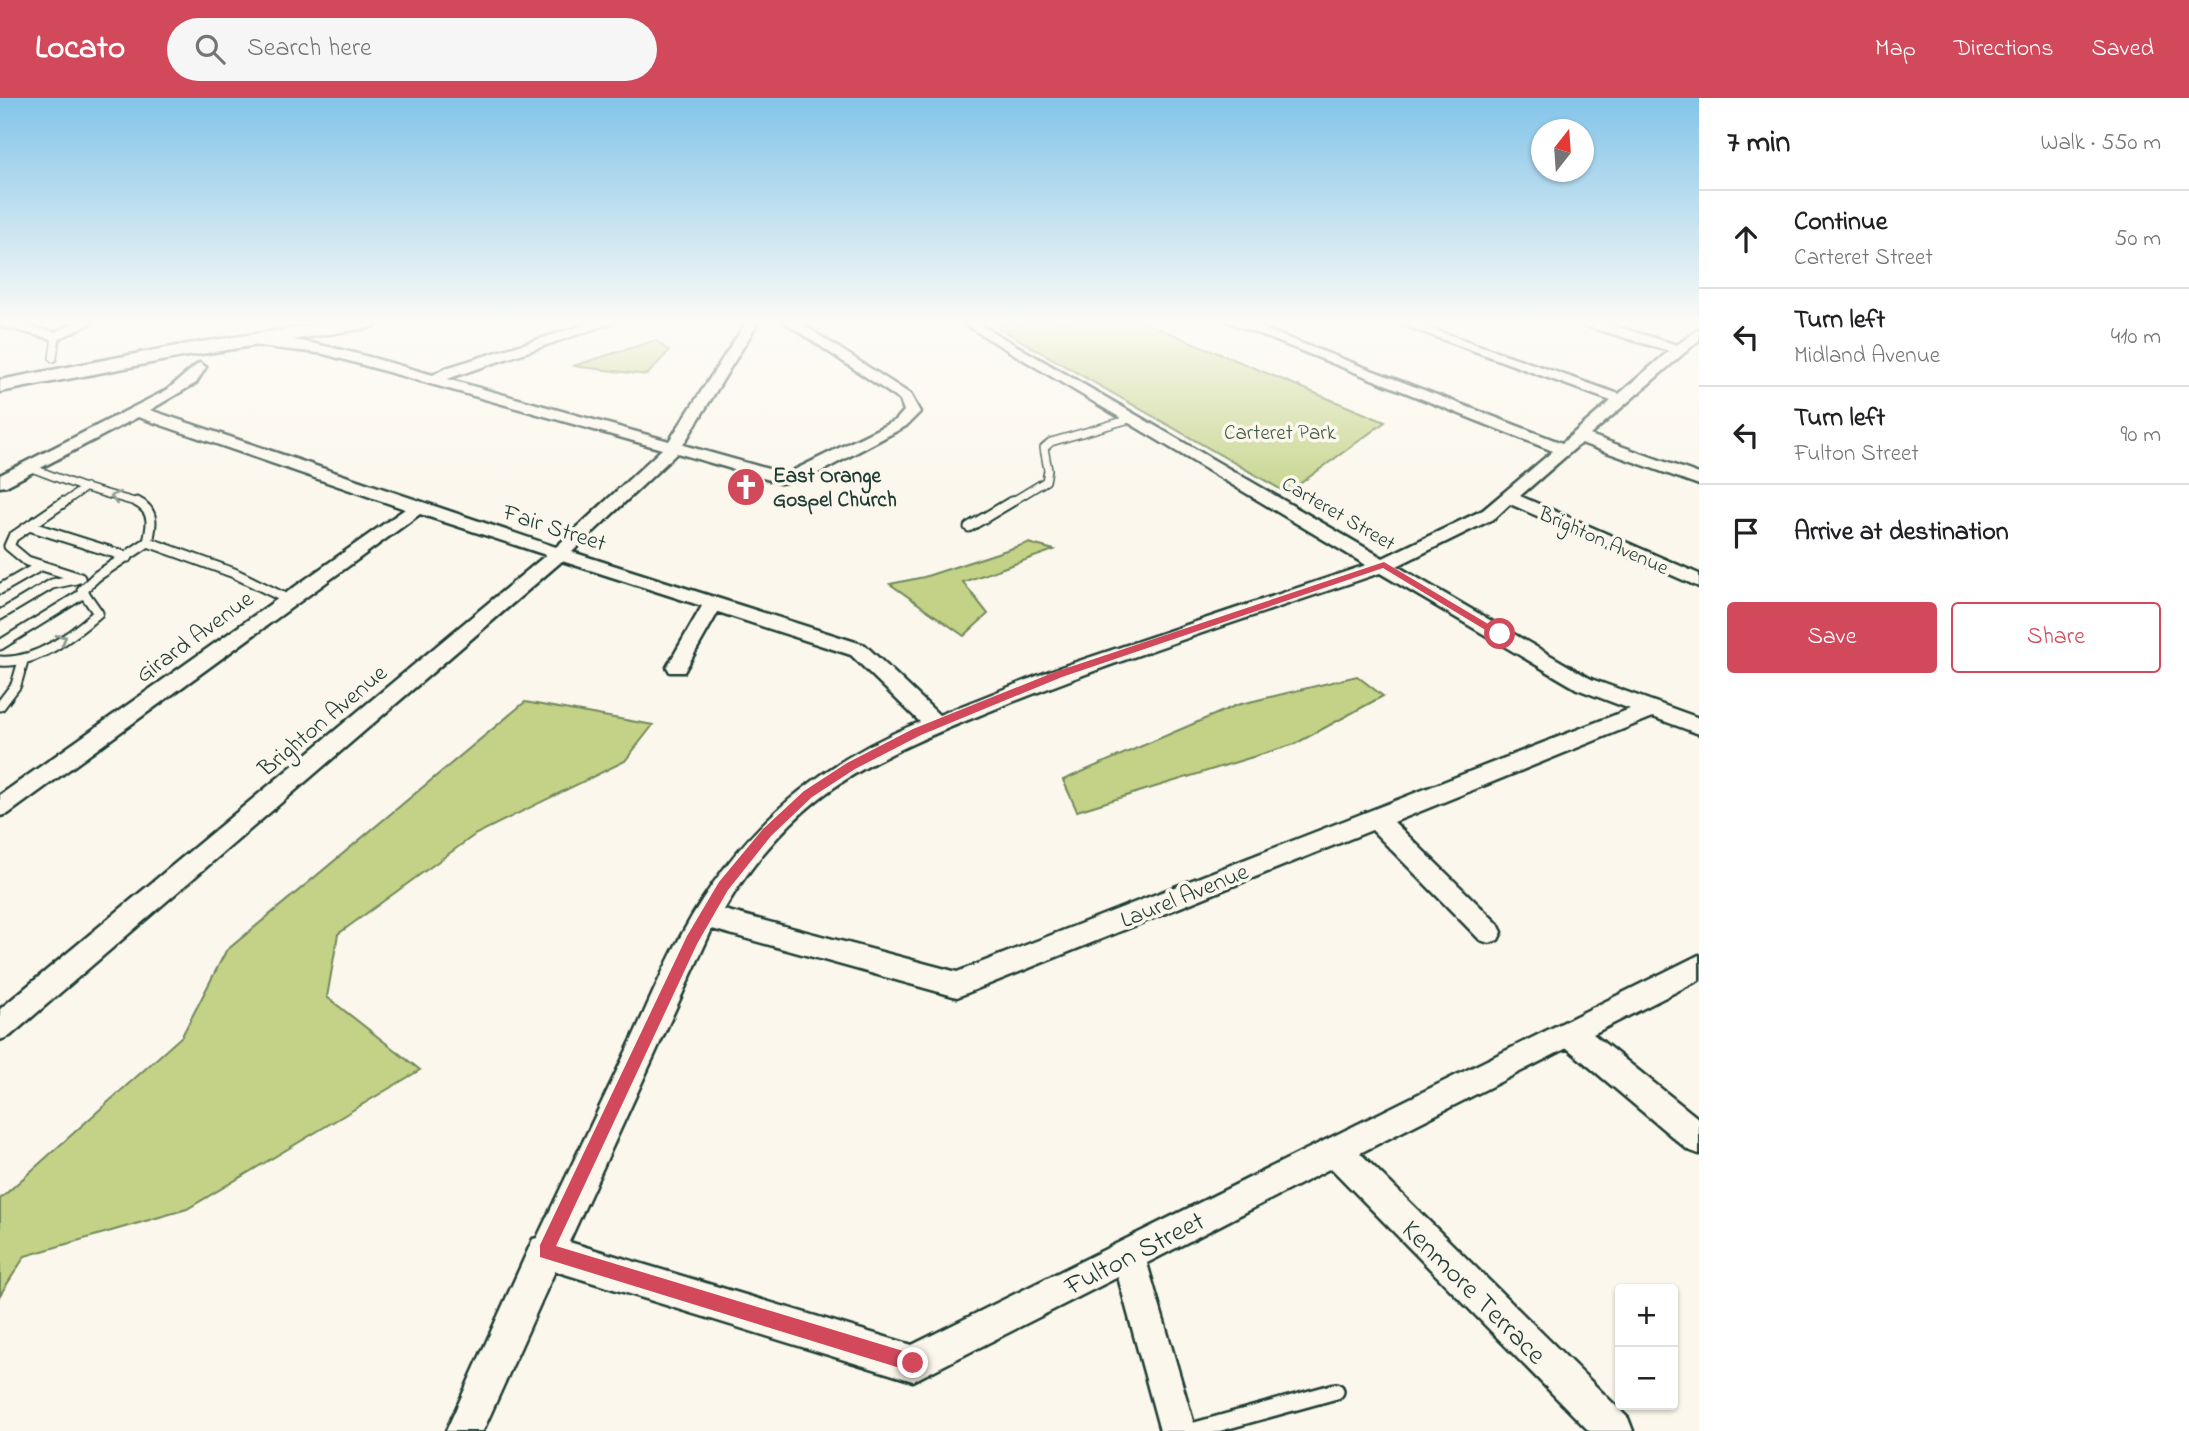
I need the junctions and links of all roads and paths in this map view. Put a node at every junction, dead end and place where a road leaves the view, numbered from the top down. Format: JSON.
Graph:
{"nodes":[{"id":1,"x":185,"y":383,"type":"edge"},
{"id":2,"x":446,"y":383,"type":"edge"},
{"id":3,"x":714,"y":383,"type":"edge"},
{"id":4,"x":884,"y":383,"type":"edge"},
{"id":5,"x":1070,"y":383,"type":"edge"},
{"id":6,"x":1406,"y":383,"type":"edge"},
{"id":7,"x":1574,"y":383,"type":"edge"},
{"id":8,"x":1641,"y":383,"type":"edge"},
{"id":9,"x":1622,"y":400,"type":"junction"},
{"id":10,"x":138,"y":411,"type":"junction"},
{"id":11,"x":1130,"y":419,"type":"junction"},
{"id":12,"x":1573,"y":443,"type":"junction"},
{"id":13,"x":673,"y":448,"type":"junction"},
{"id":14,"x":29,"y":467,"type":"junction"},
{"id":15,"x":1699,"y":480,"type":"edge"},
{"id":16,"x":0,"y":482,"type":"edge"},
{"id":17,"x":86,"y":487,"type":"junction"},
{"id":18,"x":1510,"y":498,"type":"junction"},
{"id":19,"x":418,"y":508,"type":"junction"},
{"id":20,"x":29,"y":526,"type":"junction"},
{"id":21,"x":969,"y":527,"type":"dead end"},
{"id":22,"x":148,"y":542,"type":"junction"},
{"id":23,"x":559,"y":554,"type":"junction"},
{"id":24,"x":128,"y":557,"type":"junction"},
{"id":25,"x":1384,"y":565,"type":"junction"},
{"id":26,"x":40,"y":566,"type":"junction"},
{"id":27,"x":97,"y":576,"type":"junction"},
{"id":28,"x":79,"y":578,"type":"junction"},
{"id":29,"x":1699,"y":581,"type":"edge"},
{"id":30,"x":0,"y":589,"type":"edge"},
{"id":31,"x":84,"y":593,"type":"junction"},
{"id":32,"x":289,"y":600,"type":"junction"},
{"id":33,"x":713,"y":603,"type":"junction"},
{"id":34,"x":0,"y":615,"type":"edge"},
{"id":35,"x":0,"y":645,"type":"edge"},
{"id":36,"x":0,"y":661,"type":"edge"},
{"id":37,"x":23,"y":661,"type":"junction"},
{"id":38,"x":677,"y":667,"type":"dead end"},
{"id":39,"x":0,"y":706,"type":"edge"},
{"id":40,"x":1652,"y":709,"type":"junction"},
{"id":41,"x":936,"y":724,"type":"junction"},
{"id":42,"x":1699,"y":726,"type":"edge"},
{"id":43,"x":0,"y":807,"type":"edge"},
{"id":44,"x":1376,"y":818,"type":"junction"},
{"id":45,"x":706,"y":916,"type":"junction"},
{"id":46,"x":1489,"y":932,"type":"dead end"},
{"id":47,"x":1699,"y":967,"type":"edge"},
{"id":48,"x":0,"y":1027,"type":"edge"},
{"id":49,"x":1570,"y":1033,"type":"junction"},
{"id":50,"x":1699,"y":1139,"type":"edge"},
{"id":51,"x":1335,"y":1150,"type":"junction"},
{"id":52,"x":545,"y":1251,"type":"junction"},
{"id":53,"x":1128,"y":1255,"type":"junction"},
{"id":54,"x":1336,"y":1391,"type":"dead end"},
{"id":55,"x":464,"y":1431,"type":"edge"},
{"id":56,"x":1178,"y":1431,"type":"edge"},
{"id":57,"x":1192,"y":1431,"type":"edge"},
{"id":58,"x":1615,"y":1431,"type":"edge"}],
"edges":[{"from":1,"to":10,"type":"street"},
{"from":2,"to":13,"type":"street"},
{"from":3,"to":13,"type":"street","name":"Brighton Avenue"},
{"from":4,"to":13,"type":"street"},
{"from":5,"to":11,"type":"street","name":"Carteret Street"},
{"from":6,"to":12,"type":"street"},
{"from":7,"to":9,"type":"street"},
{"from":8,"to":9,"type":"street"},
{"from":9,"to":12,"type":"street"},
{"from":10,"to":14,"type":"street"},
{"from":10,"to":19,"type":"street","name":"Fair Street"},
{"from":11,"to":21,"type":"lane"},
{"from":11,"to":25,"type":"street","name":"Carteret Street"},
{"from":12,"to":15,"type":"street"},
{"from":12,"to":18,"type":"street"},
{"from":13,"to":23,"type":"street","name":"Brighton Avenue"},
{"from":14,"to":16,"type":"street"},
{"from":14,"to":17,"type":"lane"},
{"from":17,"to":20,"type":"lane"},
{"from":22,"to":17,"type":"lane","one_way":true},
{"from":18,"to":25,"type":"street"},
{"from":18,"to":29,"type":"street","name":"Brighton Avenue"},
{"from":19,"to":23,"type":"street","name":"Fair Street"},
{"from":19,"to":32,"type":"street","name":"Girard Avenue"},
{"from":20,"to":24,"type":"lane"},
{"from":20,"to":26,"type":"lane"},
{"from":22,"to":24,"type":"lane"},
{"from":22,"to":32,"type":"lane"},
{"from":23,"to":33,"type":"street","name":"Fair Street"},
{"from":23,"to":48,"type":"street","name":"Brighton Avenue"},
{"from":24,"to":27,"type":"lane"},
{"from":25,"to":40,"type":"street","name":"Carteret Street"},
{"from":25,"to":41,"type":"street"},
{"from":26,"to":28,"type":"lane"},
{"from":26,"to":30,"type":"lane"},
{"from":27,"to":28,"type":"lane"},
{"from":27,"to":31,"type":"lane"},
{"from":28,"to":34,"type":"lane"},
{"from":31,"to":35,"type":"lane"},
{"from":37,"to":31,"type":"lane","one_way":true},
{"from":32,"to":43,"type":"street","name":"Girard Avenue"},
{"from":33,"to":38,"type":"street"},
{"from":33,"to":41,"type":"street","name":"Fair Street"},
{"from":36,"to":37,"type":"lane"},
{"from":37,"to":39,"type":"lane"},
{"from":40,"to":42,"type":"street","name":"Carteret Street"},
{"from":40,"to":44,"type":"street","name":"Laurel Avenue"},
{"from":41,"to":45,"type":"street"},
{"from":44,"to":45,"type":"street","name":"Laurel Avenue"},
{"from":44,"to":46,"type":"street"},
{"from":45,"to":52,"type":"street"},
{"from":47,"to":49,"type":"street","name":"Fulton Street"},
{"from":49,"to":50,"type":"street"},
{"from":49,"to":51,"type":"street","name":"Fulton Street"},
{"from":51,"to":53,"type":"street","name":"Fulton Street"},
{"from":51,"to":58,"type":"street","name":"Kenmore Terrace"},
{"from":52,"to":53,"type":"street","name":"Fulton Street"},
{"from":52,"to":55,"type":"street"},
{"from":53,"to":56,"type":"street"},
{"from":54,"to":57,"type":"lane"}]}
